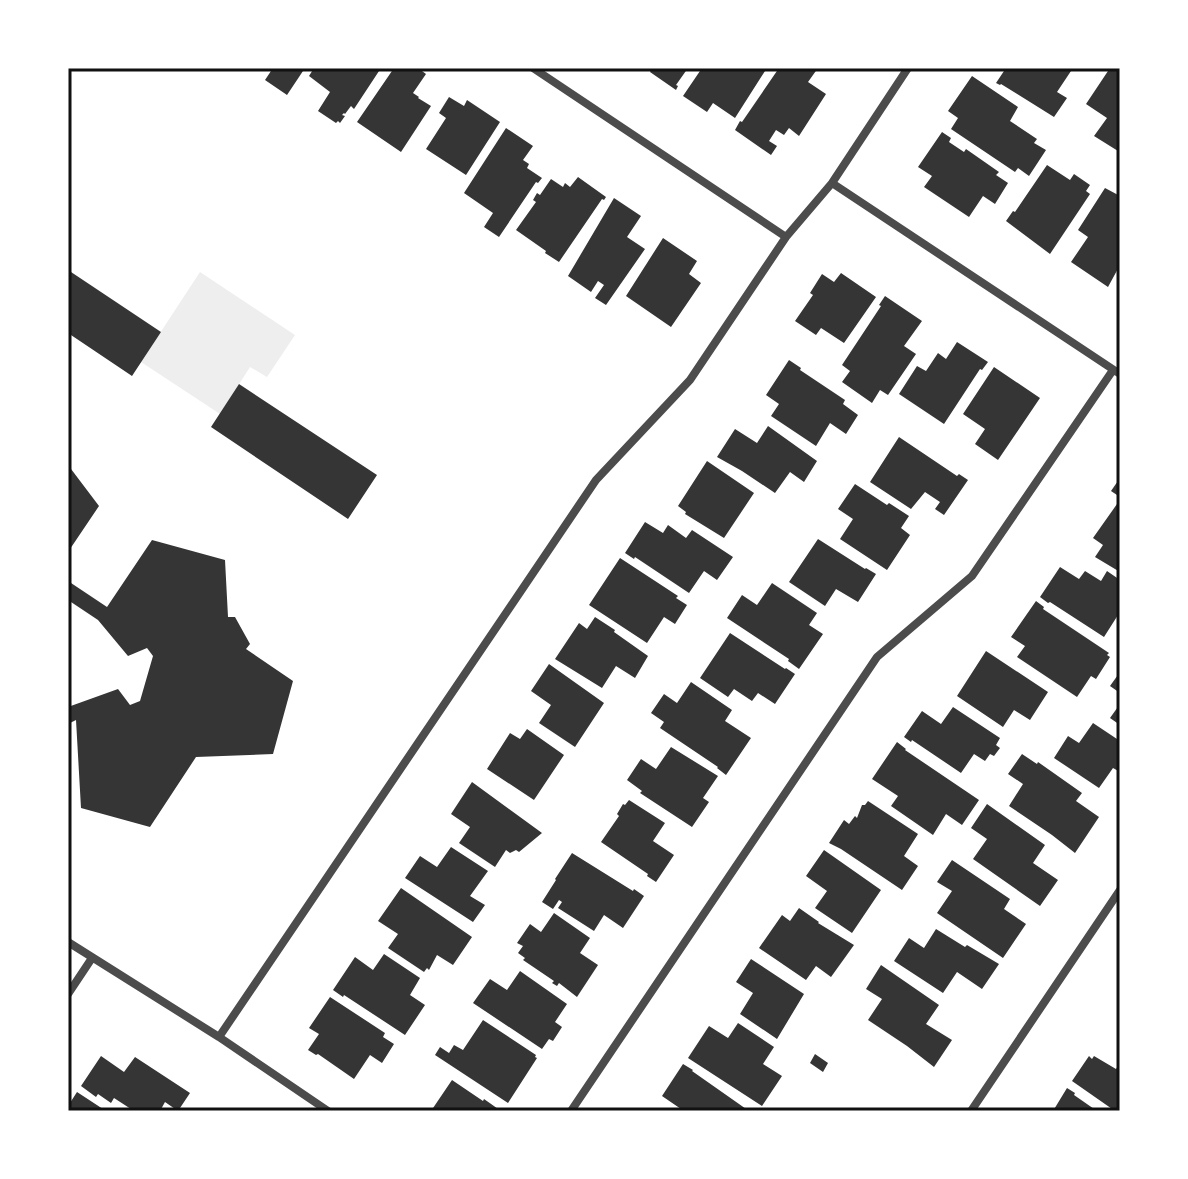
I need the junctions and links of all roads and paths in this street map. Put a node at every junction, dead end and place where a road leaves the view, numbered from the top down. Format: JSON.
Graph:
{"nodes":[{"id":1,"x":533,"y":68,"type":"edge"},
{"id":2,"x":908,"y":68,"type":"edge"},
{"id":3,"x":832,"y":183,"type":"junction"},
{"id":4,"x":786,"y":237,"type":"junction"},
{"id":5,"x":1116,"y":372,"type":"edge"},
{"id":6,"x":1120,"y":890,"type":"edge"},
{"id":7,"x":68,"y":942,"type":"edge"},
{"id":8,"x":92,"y":958,"type":"junction"},
{"id":9,"x":68,"y":994,"type":"edge"},
{"id":10,"x":219,"y":1037,"type":"junction"},
{"id":11,"x":328,"y":1111,"type":"edge"},
{"id":12,"x":571,"y":1111,"type":"edge"},
{"id":13,"x":971,"y":1111,"type":"edge"}],
"edges":[{"from":1,"to":4,"type":"street"},
{"from":2,"to":3,"type":"street"},
{"from":3,"to":4,"type":"street"},
{"from":3,"to":5,"type":"street"},
{"from":4,"to":10,"type":"street"},
{"from":5,"to":12,"type":"street"},
{"from":6,"to":13,"type":"street"},
{"from":7,"to":8,"type":"street"},
{"from":8,"to":9,"type":"street"},
{"from":8,"to":10,"type":"street"},
{"from":10,"to":11,"type":"street"}]}
